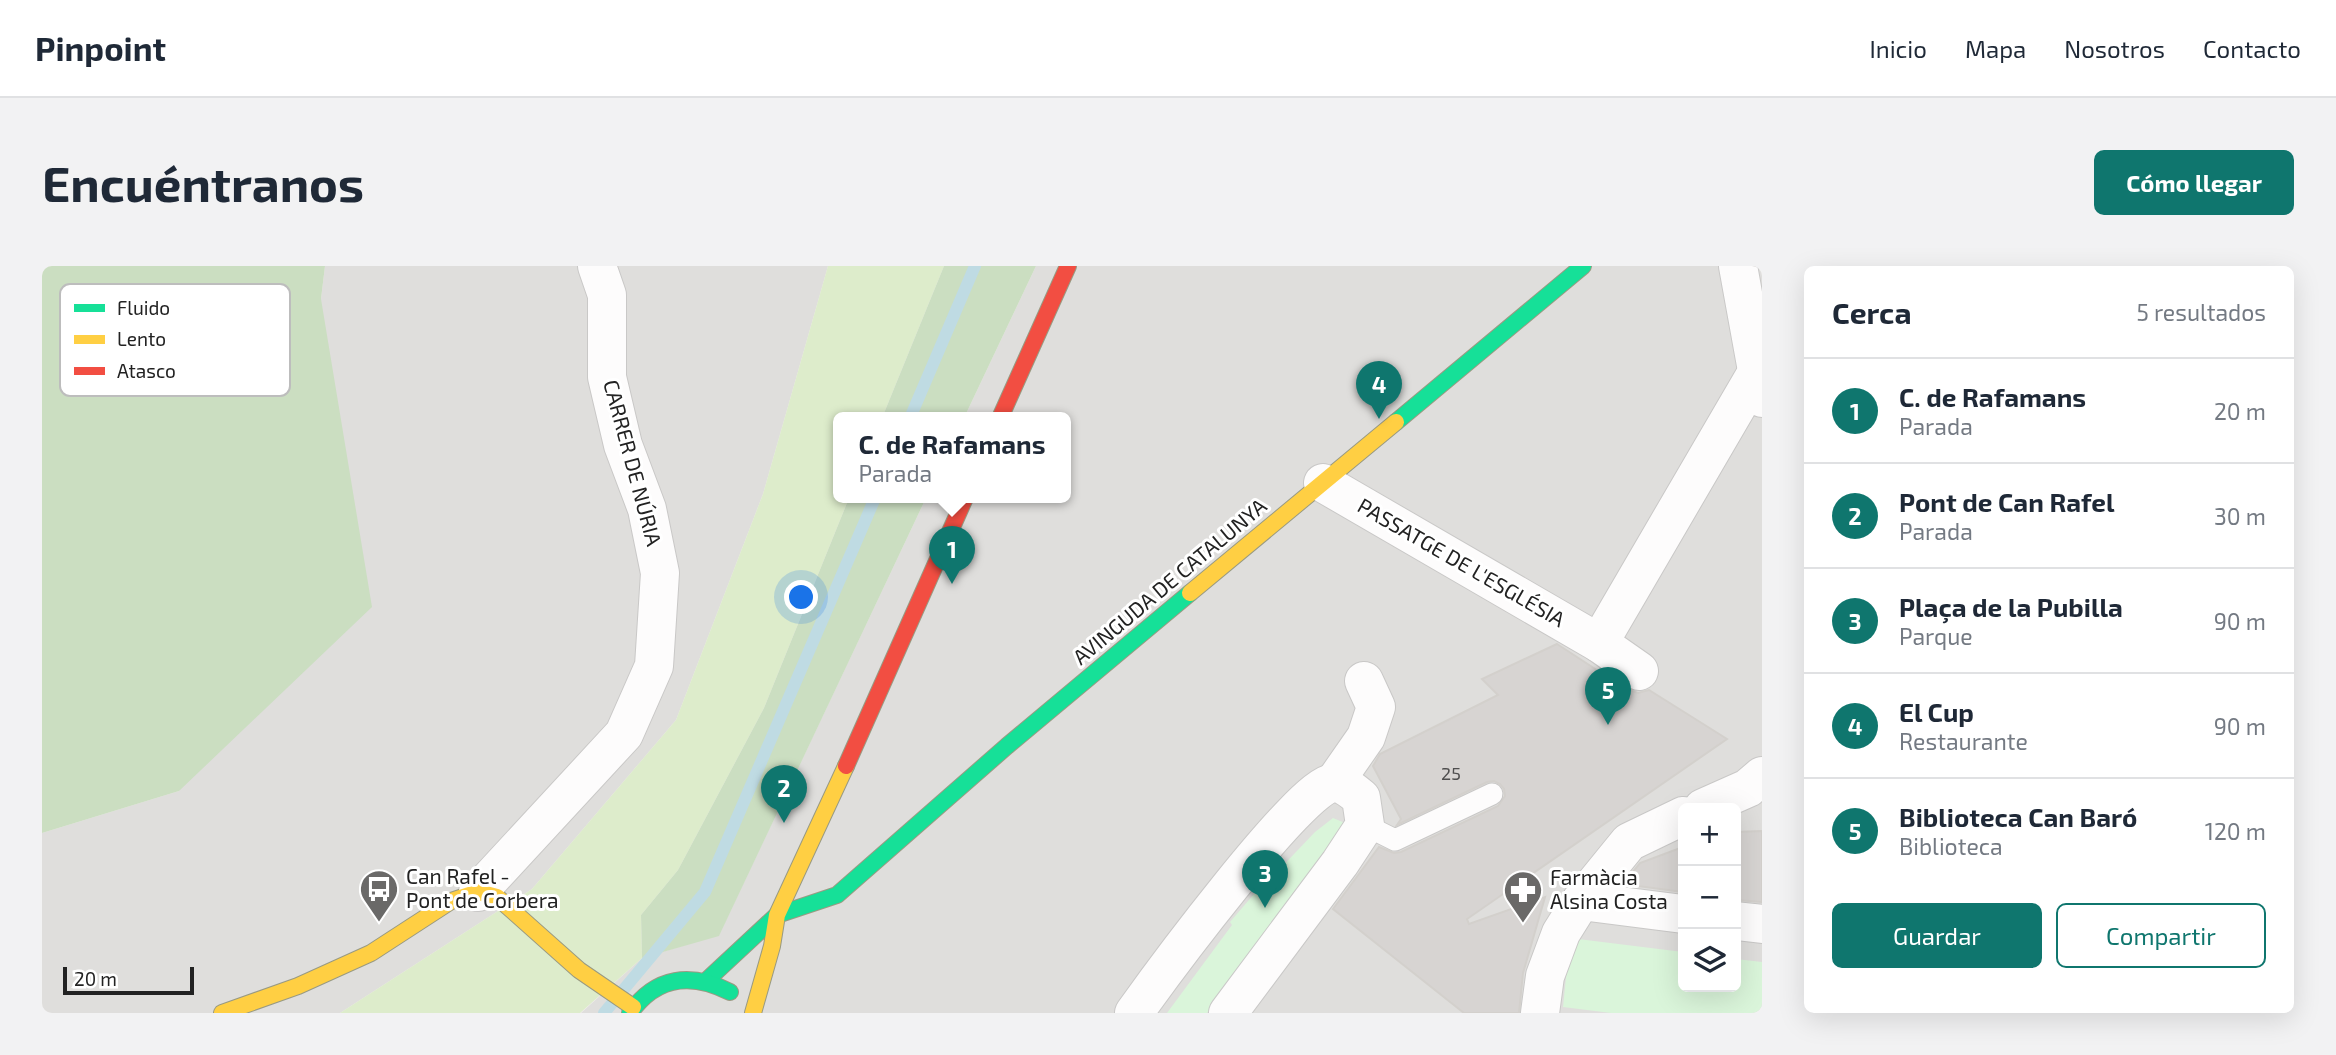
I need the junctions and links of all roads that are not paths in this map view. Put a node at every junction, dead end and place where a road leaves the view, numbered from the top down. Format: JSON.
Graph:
{"nodes":[{"id":1,"x":1068,"y":266,"type":"edge"},
{"id":2,"x":1583,"y":266,"type":"edge"},
{"id":3,"x":1738,"y":266,"type":"edge"},
{"id":4,"x":608,"y":276,"type":"edge"},
{"id":5,"x":1760,"y":386,"type":"edge"},
{"id":6,"x":1003,"y":412,"type":"edge"},
{"id":7,"x":1323,"y":483,"type":"junction"},
{"id":8,"x":963,"y":503,"type":"edge"},
{"id":9,"x":1599,"y":643,"type":"junction"},
{"id":10,"x":1639,"y":671,"type":"dead end"},
{"id":11,"x":1364,"y":681,"type":"dead end"},
{"id":12,"x":1762,"y":776,"type":"edge"},
{"id":13,"x":1334,"y":783,"type":"junction"},
{"id":14,"x":1492,"y":794,"type":"dead end"},
{"id":15,"x":1714,"y":803,"type":"edge"},
{"id":16,"x":1678,"y":818,"type":"edge"},
{"id":17,"x":1365,"y":825,"type":"junction"},
{"id":18,"x":488,"y":895,"type":"junction"},
{"id":19,"x":1581,"y":901,"type":"junction"},
{"id":20,"x":1678,"y":913,"type":"edge"},
{"id":21,"x":777,"y":915,"type":"junction"},
{"id":22,"x":1741,"y":922,"type":"edge"},
{"id":23,"x":1762,"y":924,"type":"edge"},
{"id":24,"x":706,"y":981,"type":"junction"},
{"id":25,"x":631,"y":1010,"type":"edge"},
{"id":26,"x":222,"y":1013,"type":"edge"},
{"id":27,"x":746,"y":1013,"type":"edge"},
{"id":28,"x":753,"y":1013,"type":"edge"},
{"id":29,"x":1133,"y":1013,"type":"edge"},
{"id":30,"x":1228,"y":1013,"type":"edge"},
{"id":31,"x":1540,"y":1013,"type":"edge"}],
"edges":[{"from":1,"to":6,"type":"street"},
{"from":2,"to":7,"type":"street","name":"AVINGUDA DE CATALUNYA"},
{"from":3,"to":5,"type":"street"},
{"from":4,"to":18,"type":"street","name":"CARRER DE NÚRIA"},
{"from":5,"to":9,"type":"street"},
{"from":7,"to":9,"type":"street","name":"PASSATGE DE L'ESGLÉSIA"},
{"from":7,"to":21,"type":"street","name":"AVINGUDA DE CATALUNYA"},
{"from":8,"to":21,"type":"street"},
{"from":9,"to":10,"type":"street","name":"PASSATGE DE L'ESGLÉSIA"},
{"from":11,"to":13,"type":"street"},
{"from":12,"to":15,"type":"street"},
{"from":13,"to":17,"type":"street"},
{"from":13,"to":29,"type":"street"},
{"from":14,"to":17,"type":"lane"},
{"from":16,"to":19,"type":"street"},
{"from":17,"to":30,"type":"street"},
{"from":18,"to":25,"type":"street"},
{"from":18,"to":26,"type":"street"},
{"from":19,"to":20,"type":"street"},
{"from":19,"to":31,"type":"street"},
{"from":21,"to":24,"type":"street"},
{"from":21,"to":28,"type":"street"},
{"from":22,"to":23,"type":"street"},
{"from":24,"to":25,"type":"street"},
{"from":24,"to":27,"type":"street"}]}
